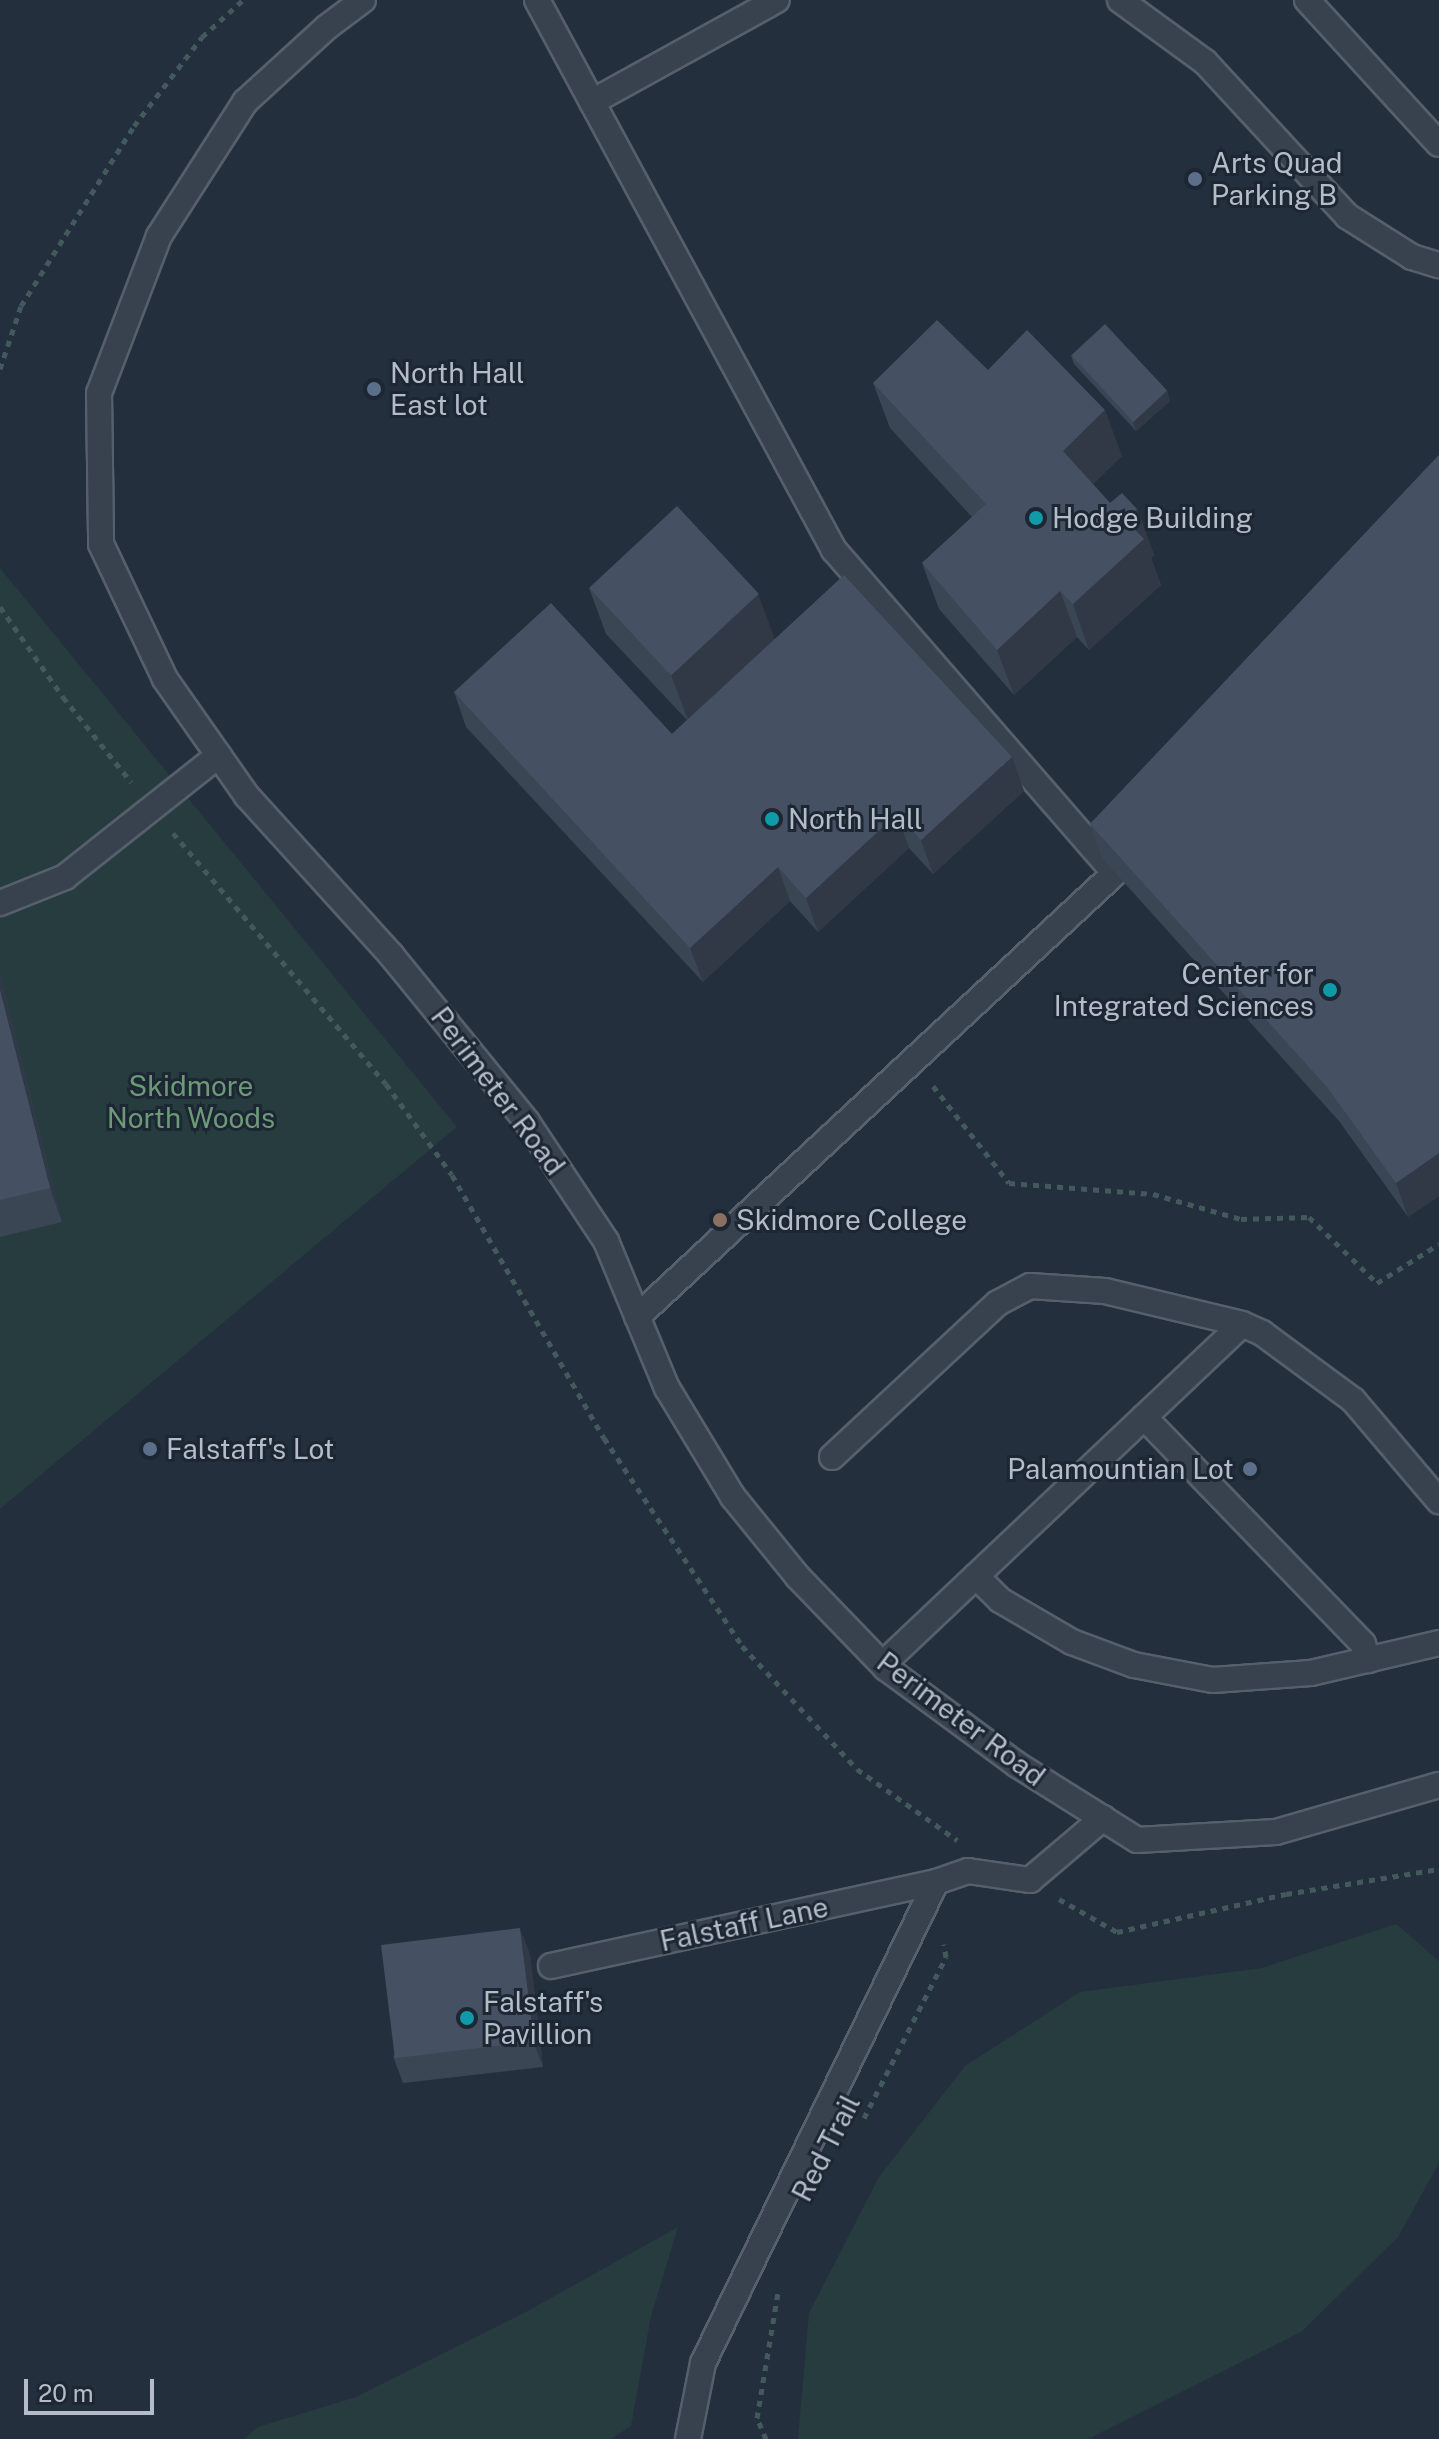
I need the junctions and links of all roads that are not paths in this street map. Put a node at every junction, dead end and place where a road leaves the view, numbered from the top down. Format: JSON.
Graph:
{"nodes":[{"id":1,"x":363,"y":0,"type":"edge"},
{"id":2,"x":537,"y":0,"type":"edge"},
{"id":3,"x":777,"y":0,"type":"edge"},
{"id":4,"x":1120,"y":0,"type":"edge"},
{"id":5,"x":1307,"y":0,"type":"edge"},
{"id":6,"x":592,"y":102,"type":"junction"},
{"id":7,"x":1439,"y":144,"type":"edge"},
{"id":8,"x":1439,"y":265,"type":"edge"},
{"id":9,"x":219,"y":755,"type":"junction"},
{"id":10,"x":0,"y":903,"type":"edge"},
{"id":11,"x":637,"y":1317,"type":"junction"},
{"id":12,"x":1242,"y":1324,"type":"junction"},
{"id":13,"x":1144,"y":1417,"type":"junction"},
{"id":14,"x":832,"y":1457,"type":"dead end"},
{"id":15,"x":1439,"y":1501,"type":"edge"},
{"id":16,"x":976,"y":1576,"type":"junction"},
{"id":17,"x":1439,"y":1643,"type":"edge"},
{"id":18,"x":1368,"y":1660,"type":"junction"},
{"id":19,"x":883,"y":1664,"type":"junction"},
{"id":20,"x":1439,"y":1785,"type":"edge"},
{"id":21,"x":1103,"y":1818,"type":"junction"},
{"id":22,"x":936,"y":1882,"type":"junction"},
{"id":23,"x":551,"y":1966,"type":"dead end"},
{"id":24,"x":688,"y":2439,"type":"edge"}],
"edges":[{"from":1,"to":9,"type":"lane","name":"Perimeter Road"},
{"from":2,"to":6,"type":"lane"},
{"from":3,"to":6,"type":"lane"},
{"from":4,"to":8,"type":"lane"},
{"from":5,"to":7,"type":"lane"},
{"from":6,"to":11,"type":"lane"},
{"from":9,"to":10,"type":"lane"},
{"from":9,"to":11,"type":"lane","name":"Perimeter Road"},
{"from":11,"to":19,"type":"lane","name":"Perimeter Road"},
{"from":12,"to":13,"type":"lane"},
{"from":12,"to":14,"type":"lane"},
{"from":12,"to":15,"type":"lane"},
{"from":13,"to":16,"type":"lane"},
{"from":13,"to":18,"type":"lane"},
{"from":16,"to":18,"type":"lane"},
{"from":16,"to":19,"type":"lane"},
{"from":17,"to":18,"type":"lane"},
{"from":19,"to":21,"type":"lane","name":"Perimeter Road"},
{"from":20,"to":21,"type":"lane","name":"Perimeter Road"},
{"from":21,"to":22,"type":"lane","name":"Falstaff Lane"},
{"from":22,"to":23,"type":"lane","name":"Falstaff Lane"},
{"from":22,"to":24,"type":"lane"}]}
